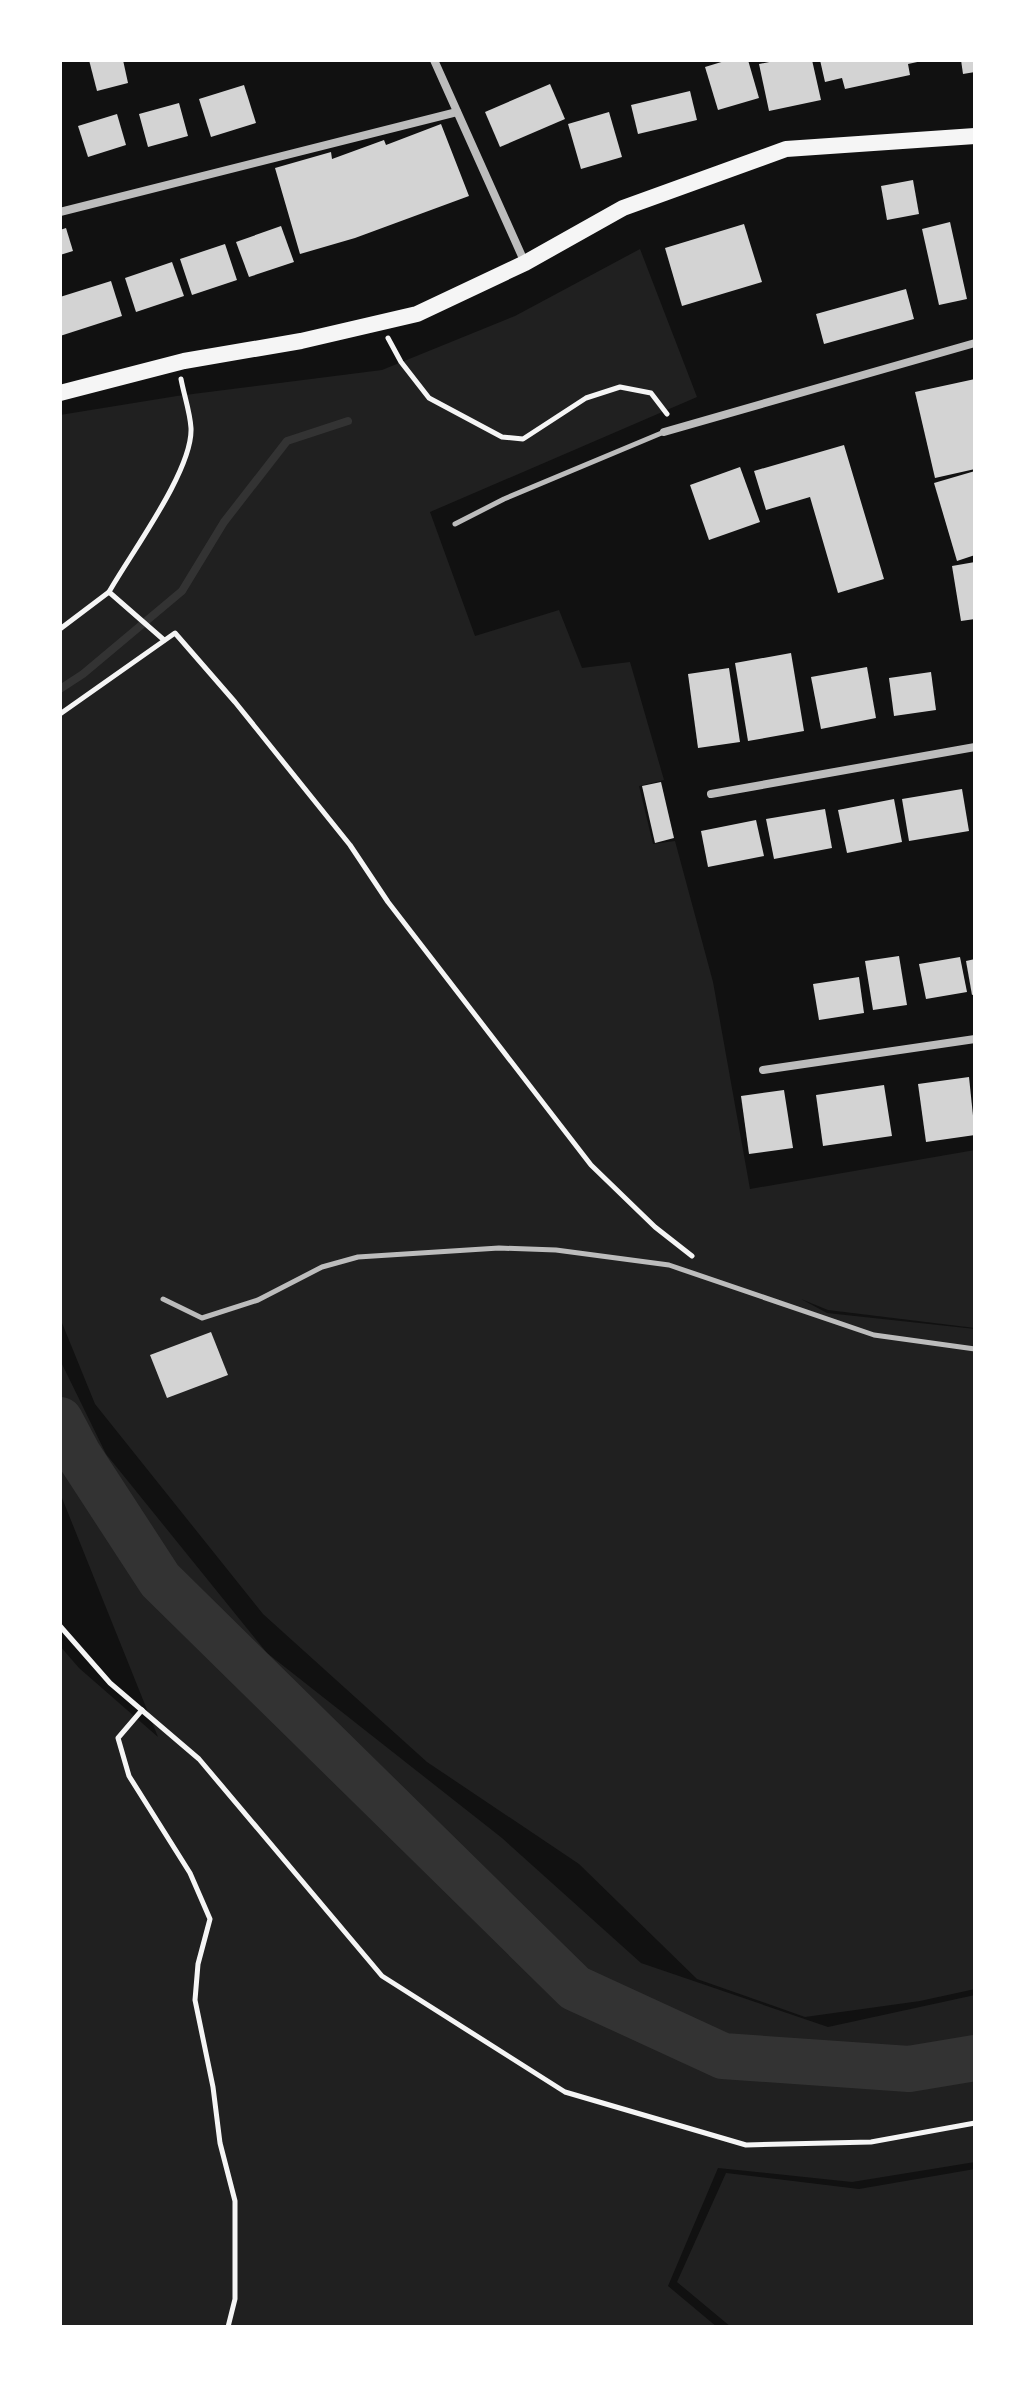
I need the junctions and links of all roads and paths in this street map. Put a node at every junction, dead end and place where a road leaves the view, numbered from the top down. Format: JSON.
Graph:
{"nodes":[{"id":1,"x":434,"y":60,"type":"edge"},
{"id":2,"x":457,"y":112,"type":"junction"},
{"id":3,"x":975,"y":136,"type":"edge"},
{"id":4,"x":60,"y":212,"type":"edge"},
{"id":5,"x":525,"y":263,"type":"junction"},
{"id":6,"x":380,"y":323,"type":"junction"},
{"id":7,"x":975,"y":343,"type":"edge"},
{"id":8,"x":178,"y":362,"type":"junction"},
{"id":9,"x":60,"y":393,"type":"edge"},
{"id":10,"x":678,"y":428,"type":"junction"},
{"id":11,"x":664,"y":432,"type":"joint"},
{"id":12,"x":455,"y":524,"type":"dead end"},
{"id":13,"x":109,"y":592,"type":"junction"},
{"id":14,"x":60,"y":629,"type":"edge"},
{"id":15,"x":164,"y":640,"type":"junction"},
{"id":16,"x":60,"y":714,"type":"edge"},
{"id":17,"x":975,"y":747,"type":"edge"},
{"id":18,"x":711,"y":794,"type":"dead end"},
{"id":19,"x":975,"y":1039,"type":"edge"},
{"id":20,"x":763,"y":1070,"type":"dead end"},
{"id":21,"x":698,"y":1261,"type":"dead end"},
{"id":22,"x":163,"y":1299,"type":"dead end"},
{"id":23,"x":975,"y":1349,"type":"edge"},
{"id":24,"x":60,"y":1626,"type":"edge"},
{"id":25,"x":142,"y":1710,"type":"junction"},
{"id":26,"x":975,"y":2123,"type":"edge"},
{"id":27,"x":228,"y":2327,"type":"edge"}],
"edges":[{"from":1,"to":2,"type":"street"},
{"from":2,"to":4,"type":"street"},
{"from":2,"to":5,"type":"street"},
{"from":3,"to":5,"type":"main road"},
{"from":5,"to":6,"type":"main road"},
{"from":6,"to":8,"type":"main road"},
{"from":6,"to":10,"type":"path"},
{"from":7,"to":10,"type":"street"},
{"from":8,"to":9,"type":"main road"},
{"from":8,"to":13,"type":"path"},
{"from":10,"to":11,"type":"street"},
{"from":11,"to":12,"type":"lane"},
{"from":13,"to":14,"type":"path"},
{"from":13,"to":15,"type":"path"},
{"from":15,"to":16,"type":"path"},
{"from":15,"to":21,"type":"path"},
{"from":17,"to":18,"type":"street"},
{"from":19,"to":20,"type":"street"},
{"from":22,"to":23,"type":"lane"},
{"from":24,"to":25,"type":"path"},
{"from":25,"to":26,"type":"path"},
{"from":25,"to":27,"type":"path"}]}
